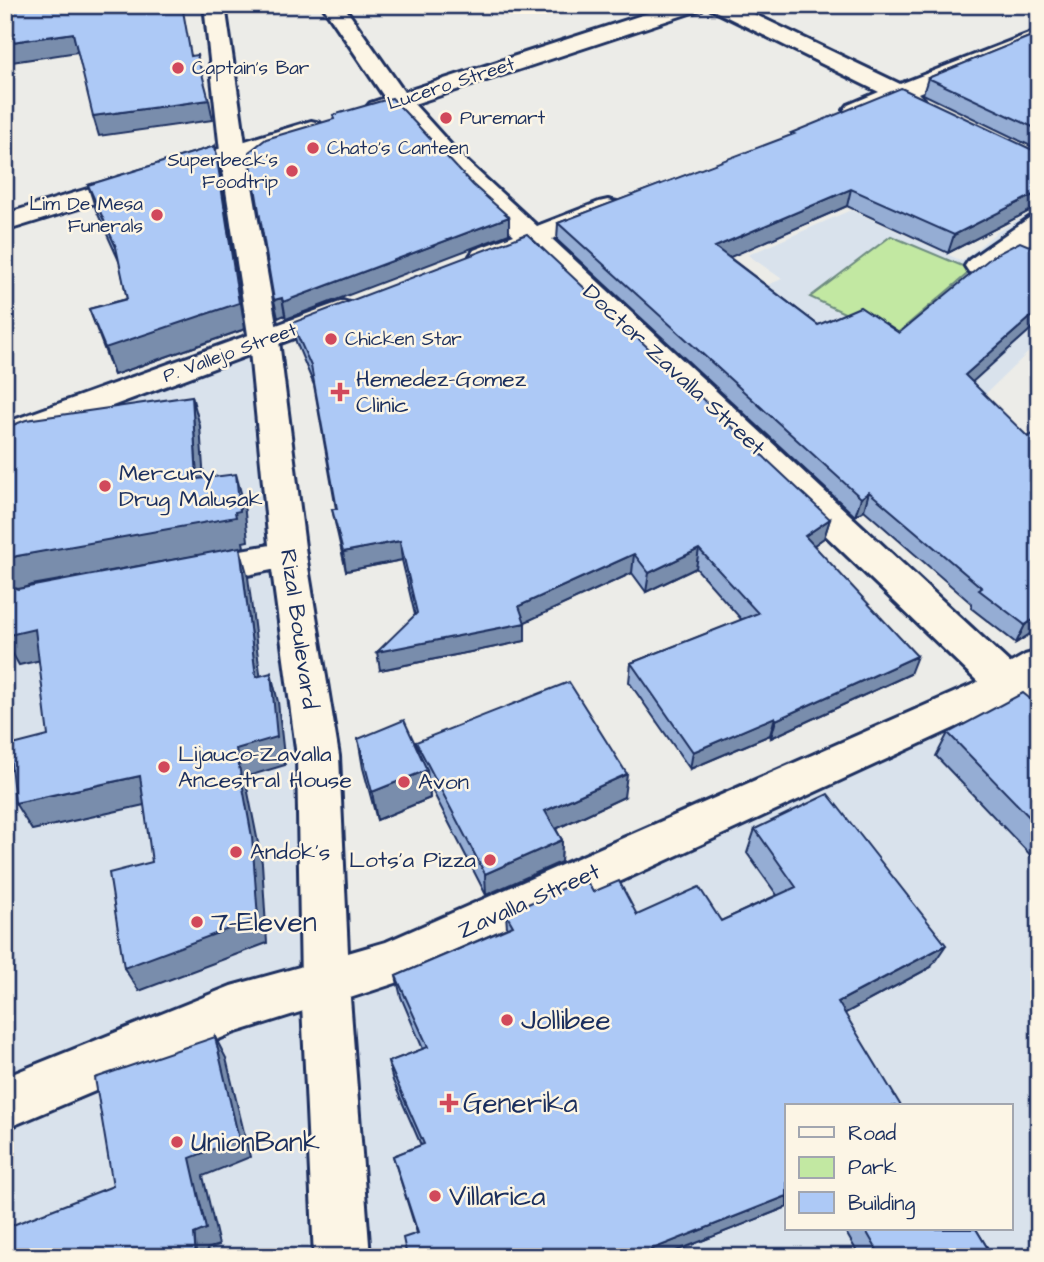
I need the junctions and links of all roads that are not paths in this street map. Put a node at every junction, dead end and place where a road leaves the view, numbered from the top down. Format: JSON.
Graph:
{"nodes":[{"id":1,"x":214,"y":5,"type":"edge"},
{"id":2,"x":332,"y":5,"type":"edge"},
{"id":3,"x":695,"y":5,"type":"edge"},
{"id":4,"x":719,"y":5,"type":"edge"},
{"id":5,"x":1039,"y":36,"type":"edge"},
{"id":6,"x":898,"y":92,"type":"junction"},
{"id":7,"x":399,"y":102,"type":"junction"},
{"id":8,"x":933,"y":109,"type":"edge"},
{"id":9,"x":361,"y":113,"type":"edge"},
{"id":10,"x":836,"y":118,"type":"edge"},
{"id":11,"x":335,"y":121,"type":"edge"},
{"id":12,"x":233,"y":151,"type":"junction"},
{"id":13,"x":635,"y":198,"type":"edge"},
{"id":14,"x":5,"y":223,"type":"edge"},
{"id":15,"x":1039,"y":224,"type":"edge"},
{"id":16,"x":533,"y":237,"type":"junction"},
{"id":17,"x":458,"y":266,"type":"edge"},
{"id":18,"x":979,"y":266,"type":"edge"},
{"id":19,"x":370,"y":300,"type":"edge"},
{"id":20,"x":264,"y":341,"type":"junction"},
{"id":21,"x":5,"y":435,"type":"edge"},
{"id":22,"x":288,"y":555,"type":"junction"},
{"id":23,"x":163,"y":578,"type":"edge"},
{"id":24,"x":1024,"y":676,"type":"edge"},
{"id":25,"x":1039,"y":715,"type":"edge"},
{"id":26,"x":326,"y":983,"type":"junction"},
{"id":27,"x":5,"y":1104,"type":"edge"},
{"id":28,"x":342,"y":1257,"type":"edge"}],
"edges":[{"from":1,"to":12,"type":"street","name":"Rizal Boulevard"},
{"from":2,"to":7,"type":"street","name":"Doctor Zavalla Street"},
{"from":3,"to":7,"type":"street","name":"Lucero Street"},
{"from":4,"to":6,"type":"street"},
{"from":5,"to":6,"type":"street"},
{"from":6,"to":8,"type":"street"},
{"from":6,"to":10,"type":"street"},
{"from":7,"to":9,"type":"street","name":"Lucero Street"},
{"from":7,"to":16,"type":"street","name":"Doctor Zavalla Street"},
{"from":11,"to":12,"type":"street"},
{"from":12,"to":14,"type":"street"},
{"from":12,"to":20,"type":"street","name":"Rizal Boulevard"},
{"from":13,"to":16,"type":"street"},
{"from":15,"to":18,"type":"street"},
{"from":16,"to":17,"type":"street"},
{"from":16,"to":24,"type":"street","name":"Doctor Zavalla Street"},
{"from":19,"to":20,"type":"street","name":"P. Vallejo Street"},
{"from":20,"to":21,"type":"street","name":"P. Vallejo Street"},
{"from":20,"to":22,"type":"street","name":"Rizal Boulevard"},
{"from":22,"to":23,"type":"street"},
{"from":22,"to":26,"type":"street","name":"Rizal Boulevard"},
{"from":24,"to":25,"type":"street","name":"Doctor Zavalla Street"},
{"from":24,"to":26,"type":"street","name":"Zavalla Street"},
{"from":26,"to":27,"type":"street","name":"Zavalla Street"},
{"from":26,"to":28,"type":"street","name":"Rizal Boulevard"}]}
